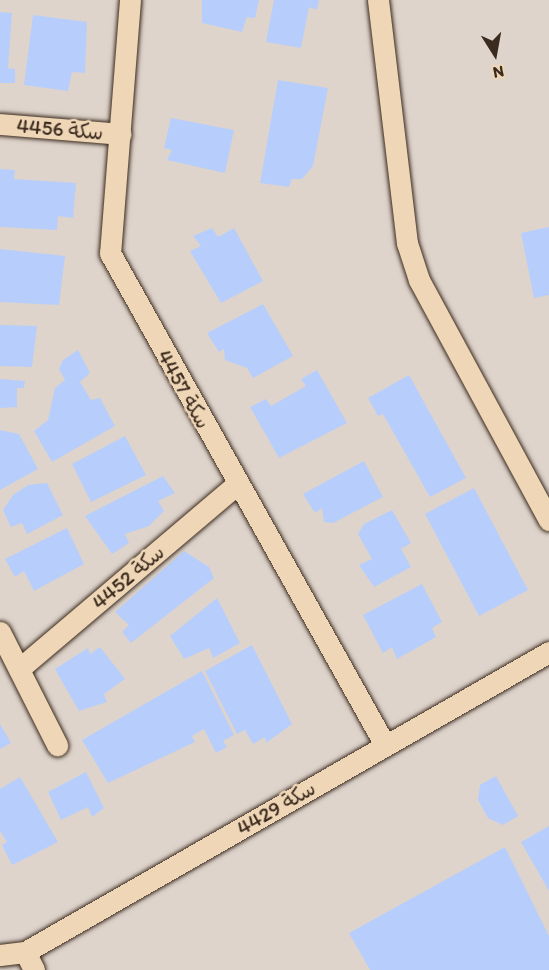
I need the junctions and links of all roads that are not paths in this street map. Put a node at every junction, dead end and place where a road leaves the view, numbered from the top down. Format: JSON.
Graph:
{"nodes":[{"id":1,"x":130,"y":0,"type":"edge"},
{"id":2,"x":378,"y":0,"type":"edge"},
{"id":3,"x":0,"y":124,"type":"edge"},
{"id":4,"x":121,"y":134,"type":"junction"},
{"id":5,"x":237,"y":486,"type":"junction"},
{"id":6,"x":549,"y":520,"type":"edge"},
{"id":7,"x":2,"y":639,"type":"edge"},
{"id":8,"x":549,"y":652,"type":"edge"},
{"id":9,"x":19,"y":669,"type":"junction"},
{"id":10,"x":57,"y":745,"type":"dead end"},
{"id":11,"x":385,"y":745,"type":"junction"},
{"id":12,"x":0,"y":955,"type":"edge"},
{"id":13,"x":30,"y":961,"type":"edge"}],
"edges":[{"from":1,"to":4,"type":"street","name":"سكة 4457"},
{"from":2,"to":6,"type":"street"},
{"from":3,"to":4,"type":"street","name":"سكة 4456"},
{"from":4,"to":5,"type":"street","name":"سكة 4457"},
{"from":5,"to":9,"type":"street","name":"سكة 4452"},
{"from":5,"to":11,"type":"street","name":"سكة 4457"},
{"from":7,"to":9,"type":"street"},
{"from":8,"to":11,"type":"street","name":"سكة 4429"},
{"from":9,"to":10,"type":"street"},
{"from":11,"to":13,"type":"street","name":"سكة 4429"},
{"from":12,"to":13,"type":"street","name":"سكة 4429"}]}
